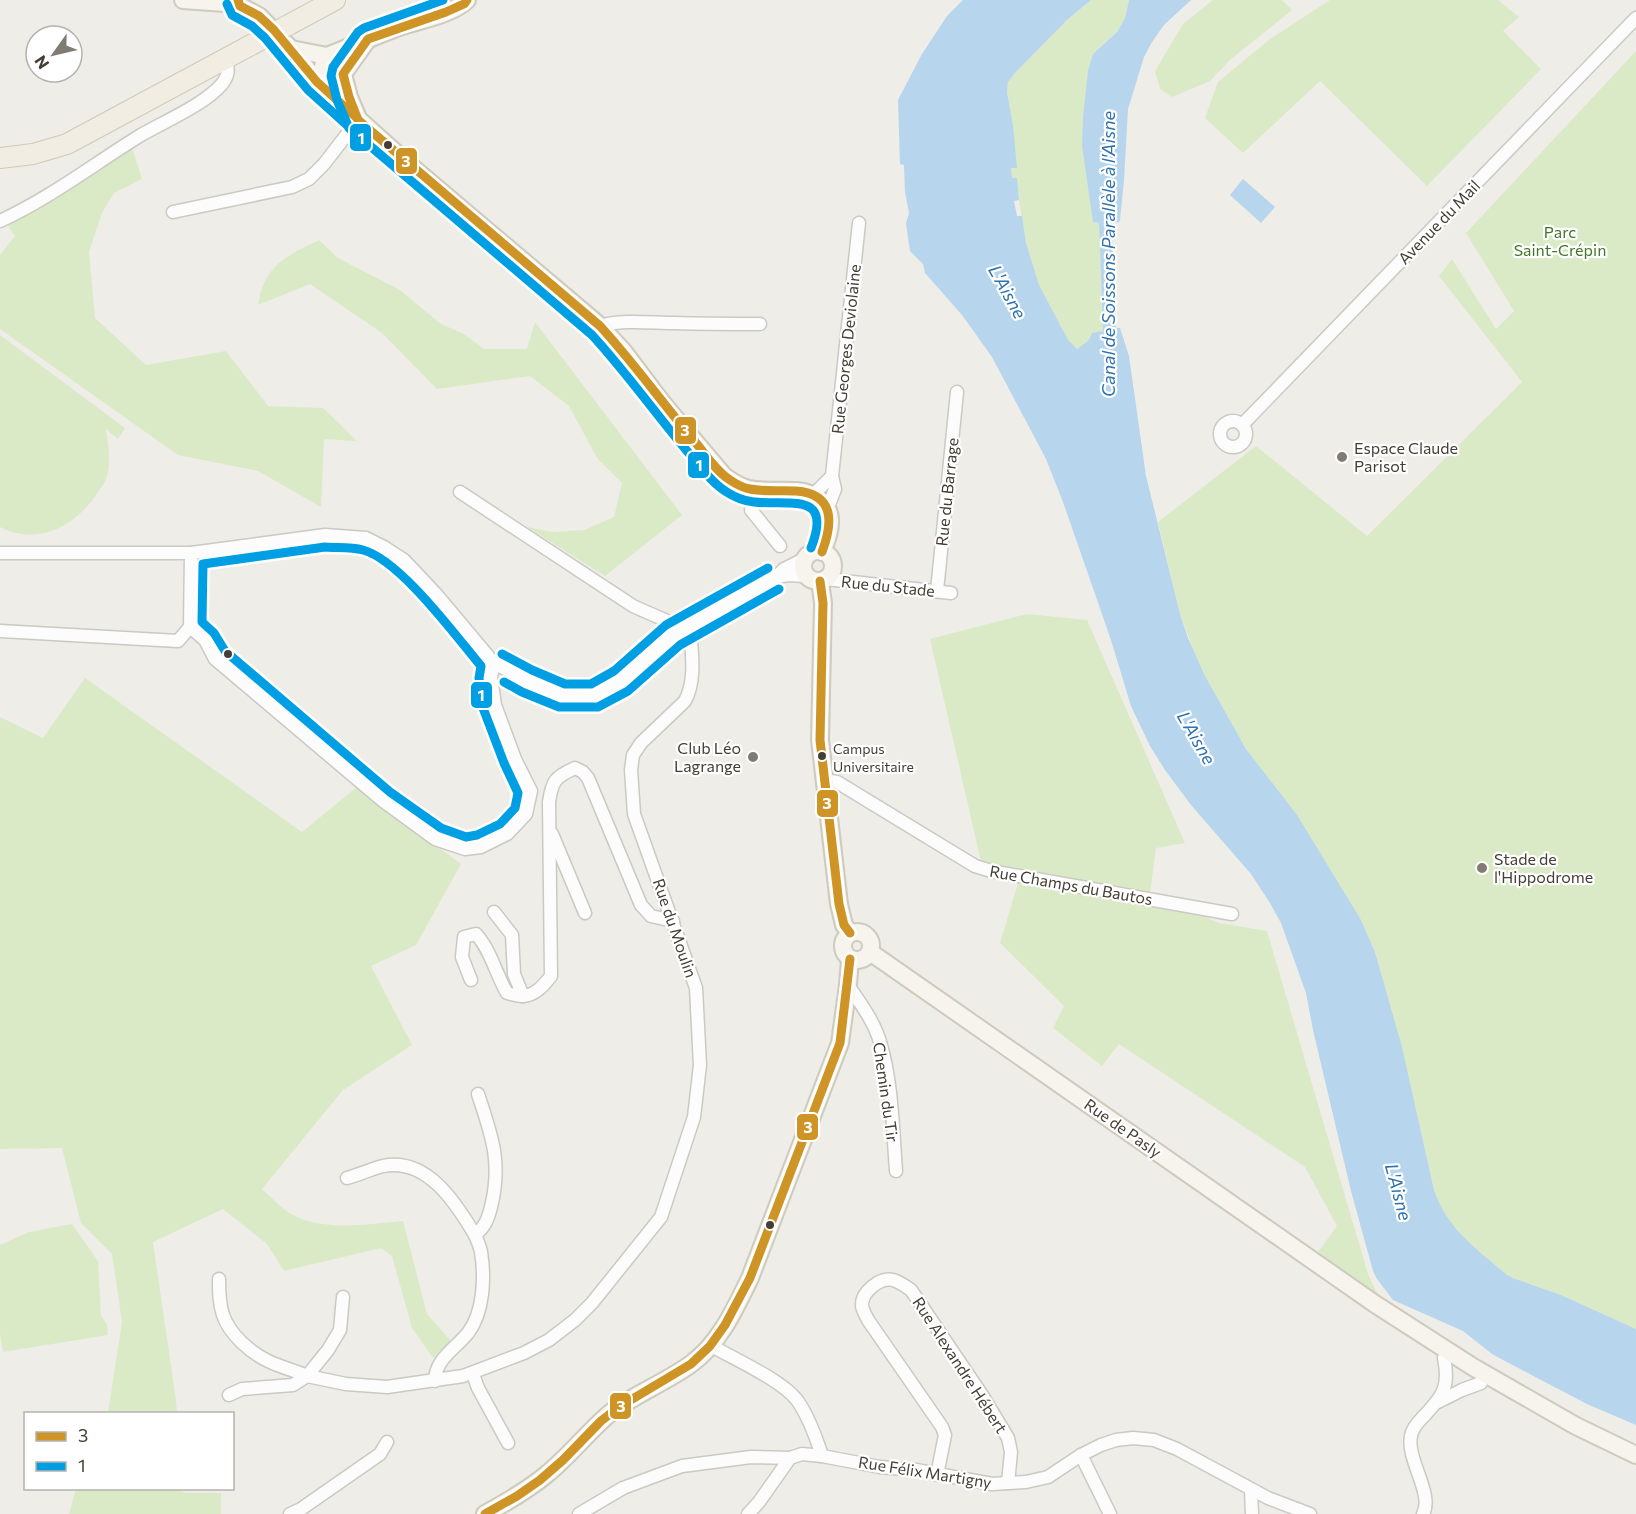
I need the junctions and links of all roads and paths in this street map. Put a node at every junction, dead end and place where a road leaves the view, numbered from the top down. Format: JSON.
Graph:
{"nodes":[{"id":1,"x":183,"y":0,"type":"edge"},
{"id":2,"x":335,"y":0,"type":"edge"},
{"id":3,"x":468,"y":0,"type":"edge"},
{"id":4,"x":206,"y":1,"type":"edge"},
{"id":5,"x":239,"y":3,"type":"edge"},
{"id":6,"x":1636,"y":18,"type":"edge"},
{"id":7,"x":368,"y":39,"type":"junction"},
{"id":8,"x":291,"y":49,"type":"junction"},
{"id":9,"x":327,"y":56,"type":"junction"},
{"id":10,"x":225,"y":59,"type":"junction"},
{"id":11,"x":343,"y":74,"type":"junction"},
{"id":12,"x":317,"y":82,"type":"junction"},
{"id":13,"x":358,"y":120,"type":"junction"},
{"id":14,"x":0,"y":158,"type":"edge"},
{"id":15,"x":173,"y":212,"type":"dead end"},
{"id":16,"x":0,"y":221,"type":"edge"},
{"id":17,"x":859,"y":222,"type":"dead end"},
{"id":18,"x":760,"y":324,"type":"dead end"},
{"id":19,"x":600,"y":326,"type":"junction"},
{"id":20,"x":957,"y":393,"type":"dead end"},
{"id":21,"x":1242,"y":425,"type":"dead end"},
{"id":22,"x":832,"y":476,"type":"junction"},
{"id":23,"x":460,"y":492,"type":"dead end"},
{"id":24,"x":813,"y":495,"type":"junction"},
{"id":25,"x":751,"y":510,"type":"dead end"},
{"id":26,"x":827,"y":510,"type":"junction"},
{"id":27,"x":780,"y":546,"type":"dead end"},
{"id":28,"x":822,"y":552,"type":"junction"},
{"id":29,"x":191,"y":553,"type":"junction"},
{"id":30,"x":0,"y":554,"type":"edge"},
{"id":31,"x":814,"y":574,"type":"junction"},
{"id":32,"x":937,"y":591,"type":"junction"},
{"id":33,"x":951,"y":593,"type":"dead end"},
{"id":34,"x":190,"y":627,"type":"junction"},
{"id":35,"x":686,"y":628,"type":"junction"},
{"id":36,"x":0,"y":632,"type":"edge"},
{"id":37,"x":494,"y":663,"type":"junction"},
{"id":38,"x":824,"y":780,"type":"junction"},
{"id":39,"x":549,"y":827,"type":"junction"},
{"id":40,"x":494,"y":912,"type":"dead end"},
{"id":41,"x":585,"y":913,"type":"dead end"},
{"id":42,"x":1232,"y":914,"type":"dead end"},
{"id":43,"x":673,"y":921,"type":"junction"},
{"id":44,"x":850,"y":933,"type":"junction"},
{"id":45,"x":870,"y":951,"type":"junction"},
{"id":46,"x":850,"y":959,"type":"junction"},
{"id":47,"x":471,"y":980,"type":"dead end"},
{"id":48,"x":848,"y":985,"type":"junction"},
{"id":49,"x":523,"y":996,"type":"junction"},
{"id":50,"x":478,"y":1094,"type":"dead end"},
{"id":51,"x":896,"y":1171,"type":"dead end"},
{"id":52,"x":347,"y":1179,"type":"dead end"},
{"id":53,"x":475,"y":1235,"type":"junction"},
{"id":54,"x":219,"y":1279,"type":"dead end"},
{"id":55,"x":343,"y":1297,"type":"dead end"},
{"id":56,"x":1376,"y":1304,"type":"junction"},
{"id":57,"x":710,"y":1345,"type":"junction"},
{"id":58,"x":1444,"y":1358,"type":"junction"},
{"id":59,"x":473,"y":1374,"type":"junction"},
{"id":60,"x":307,"y":1376,"type":"junction"},
{"id":61,"x":435,"y":1381,"type":"junction"},
{"id":62,"x":1481,"y":1383,"type":"junction"},
{"id":63,"x":229,"y":1395,"type":"dead end"},
{"id":64,"x":1436,"y":1403,"type":"junction"},
{"id":65,"x":1576,"y":1426,"type":"junction"},
{"id":66,"x":387,"y":1442,"type":"dead end"},
{"id":67,"x":508,"y":1443,"type":"dead end"},
{"id":68,"x":1081,"y":1455,"type":"junction"},
{"id":69,"x":1636,"y":1455,"type":"edge"},
{"id":70,"x":822,"y":1456,"type":"junction"},
{"id":71,"x":790,"y":1458,"type":"junction"},
{"id":72,"x":938,"y":1475,"type":"junction"},
{"id":73,"x":1008,"y":1484,"type":"junction"},
{"id":74,"x":1251,"y":1490,"type":"junction"},
{"id":75,"x":290,"y":1514,"type":"edge"},
{"id":76,"x":485,"y":1514,"type":"edge"},
{"id":77,"x":579,"y":1514,"type":"edge"},
{"id":78,"x":748,"y":1514,"type":"edge"},
{"id":79,"x":1110,"y":1514,"type":"edge"},
{"id":80,"x":1252,"y":1514,"type":"edge"},
{"id":81,"x":1310,"y":1514,"type":"edge"},
{"id":82,"x":1423,"y":1514,"type":"edge"}],
"edges":[{"from":1,"to":4,"type":"main road"},
{"from":2,"to":10,"type":"main road","bridge":true},
{"from":3,"to":7,"type":"main road"},
{"from":4,"to":5,"type":"main road"},
{"from":5,"to":8,"type":"main road"},
{"from":6,"to":21,"type":"street","name":"Avenue du Mail"},
{"from":7,"to":9,"type":"main road"},
{"from":7,"to":11,"type":"main road"},
{"from":8,"to":9,"type":"main road"},
{"from":8,"to":12,"type":"main road"},
{"from":9,"to":11,"type":"main road"},
{"from":9,"to":12,"type":"main road"},
{"from":10,"to":14,"type":"main road"},
{"from":10,"to":16,"type":"street"},
{"from":11,"to":12,"type":"main road"},
{"from":11,"to":13,"type":"main road"},
{"from":12,"to":13,"type":"main road"},
{"from":13,"to":15,"type":"street"},
{"from":13,"to":19,"type":"main road"},
{"from":17,"to":22,"type":"street","name":"Rue Georges Deviolaine"},
{"from":18,"to":19,"type":"street"},
{"from":19,"to":24,"type":"main road"},
{"from":20,"to":32,"type":"street","name":"Rue du Barrage"},
{"from":22,"to":24,"type":"street"},
{"from":22,"to":26,"type":"street","name":"Rue Georges Deviolaine"},
{"from":23,"to":35,"type":"street"},
{"from":24,"to":26,"type":"main road"},
{"from":25,"to":27,"type":"street"},
{"from":26,"to":28,"type":"main road","name":"Rue Georges Deviolaine"},
{"from":28,"to":31,"type":"main road"},
{"from":28,"to":31,"type":"main road"},
{"from":29,"to":30,"type":"street"},
{"from":29,"to":34,"type":"street"},
{"from":29,"to":37,"type":"street"},
{"from":31,"to":32,"type":"street","name":"Rue du Stade"},
{"from":31,"to":35,"type":"street"},
{"from":31,"to":38,"type":"main road"},
{"from":32,"to":33,"type":"street","name":"Rue du Stade"},
{"from":34,"to":36,"type":"street"},
{"from":34,"to":37,"type":"street"},
{"from":35,"to":37,"type":"street"},
{"from":35,"to":43,"type":"street","name":"Rue du Moulin"},
{"from":38,"to":42,"type":"street","name":"Rue Champs du Bautos"},
{"from":38,"to":44,"type":"main road"},
{"from":39,"to":41,"type":"street"},
{"from":39,"to":43,"type":"street"},
{"from":39,"to":49,"type":"street"},
{"from":40,"to":49,"type":"street"},
{"from":43,"to":59,"type":"street","name":"Rue du Moulin"},
{"from":44,"to":45,"type":"main road"},
{"from":44,"to":46,"type":"main road"},
{"from":45,"to":46,"type":"main road"},
{"from":45,"to":56,"type":"main road","name":"Rue de Pasly"},
{"from":46,"to":48,"type":"main road"},
{"from":47,"to":49,"type":"street"},
{"from":48,"to":51,"type":"street","name":"Chemin du Tir"},
{"from":48,"to":57,"type":"main road"},
{"from":50,"to":53,"type":"street"},
{"from":52,"to":53,"type":"street"},
{"from":53,"to":61,"type":"street"},
{"from":54,"to":60,"type":"street","name":"Rue du Moulin"},
{"from":55,"to":60,"type":"street"},
{"from":56,"to":58,"type":"main road","name":"Rue de Pasly"},
{"from":56,"to":65,"type":"main road","name":"Rue de Pasly"},
{"from":57,"to":70,"type":"street"},
{"from":57,"to":76,"type":"main road"},
{"from":58,"to":62,"type":"main road","name":"Rue de Pasly"},
{"from":58,"to":64,"type":"street"},
{"from":59,"to":61,"type":"street","name":"Rue du Moulin"},
{"from":59,"to":67,"type":"street"},
{"from":60,"to":61,"type":"street","name":"Rue du Moulin"},
{"from":60,"to":63,"type":"street"},
{"from":62,"to":64,"type":"street"},
{"from":62,"to":65,"type":"main road","name":"Rue de Pasly"},
{"from":64,"to":82,"type":"street"},
{"from":65,"to":69,"type":"main road","name":"Rue de Pasly"},
{"from":66,"to":75,"type":"street"},
{"from":68,"to":73,"type":"street","name":"Rue Félix Martigny"},
{"from":68,"to":74,"type":"street","name":"Rue Félix Martigny"},
{"from":68,"to":79,"type":"street"},
{"from":70,"to":71,"type":"street","name":"Rue Félix Martigny"},
{"from":70,"to":72,"type":"street","name":"Rue Félix Martigny"},
{"from":71,"to":77,"type":"street","name":"Rue Félix Martigny"},
{"from":71,"to":78,"type":"street"},
{"from":72,"to":73,"type":"street","name":"Rue Félix Martigny"},
{"from":72,"to":73,"type":"street","name":"Rue Alexandre Hébert"},
{"from":74,"to":80,"type":"street"},
{"from":74,"to":81,"type":"street","name":"Rue Félix Martigny"}]}
